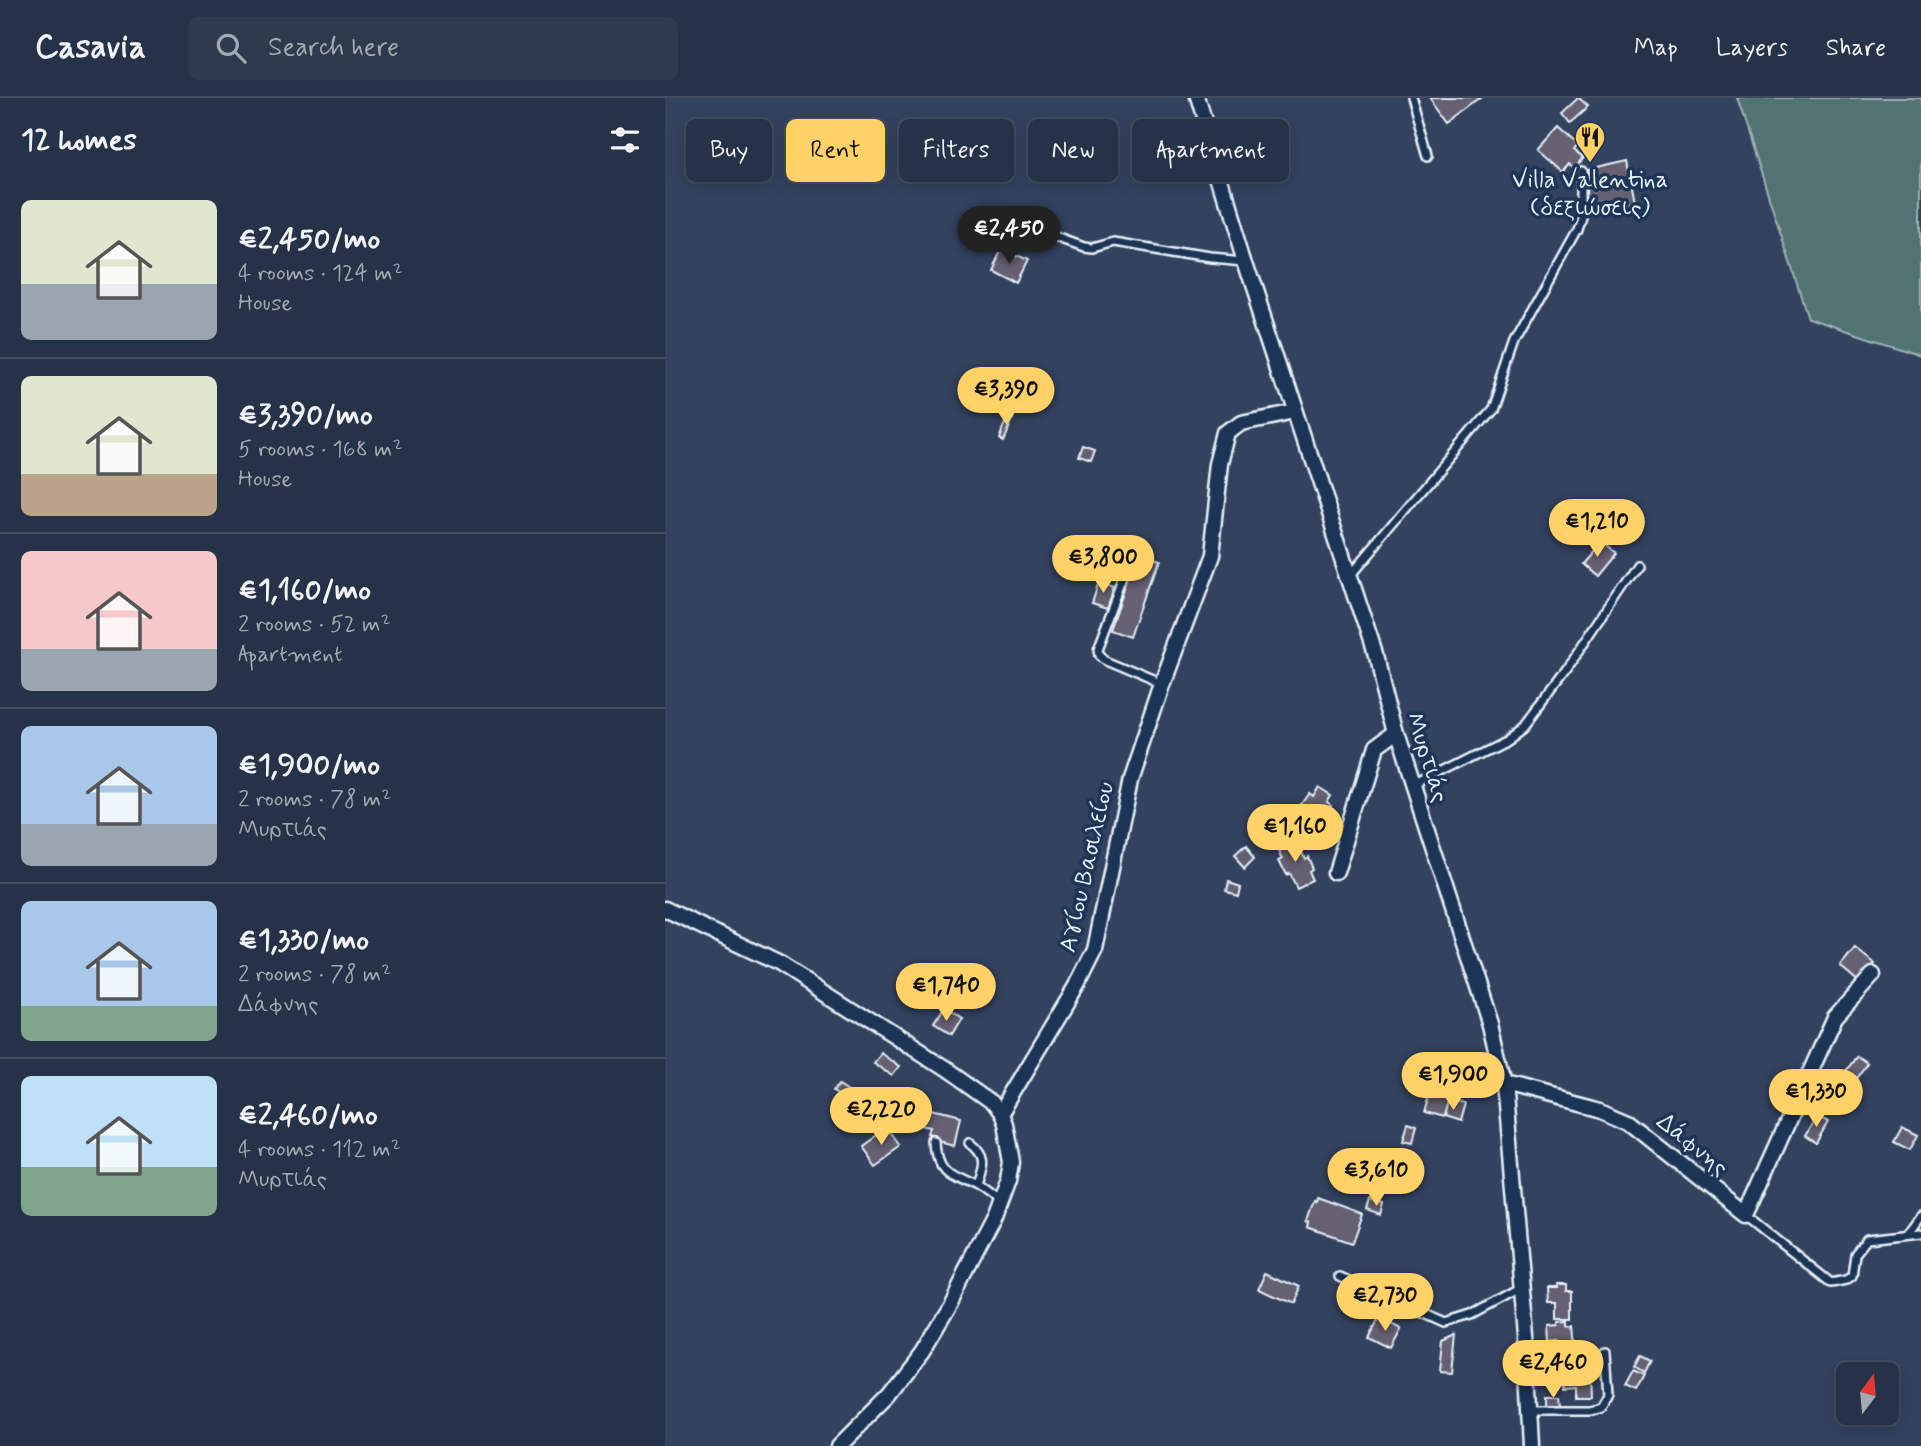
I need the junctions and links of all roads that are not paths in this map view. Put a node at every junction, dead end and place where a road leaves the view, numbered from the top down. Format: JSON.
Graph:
{"nodes":[{"id":1,"x":1196,"y":98,"type":"edge"},
{"id":2,"x":1411,"y":98,"type":"edge"},
{"id":3,"x":1428,"y":156,"type":"dead end"},
{"id":4,"x":1581,"y":171,"type":"dead end"},
{"id":5,"x":1042,"y":232,"type":"dead end"},
{"id":6,"x":1246,"y":261,"type":"junction"},
{"id":7,"x":1295,"y":412,"type":"junction"},
{"id":8,"x":1132,"y":560,"type":"dead end"},
{"id":9,"x":1637,"y":565,"type":"dead end"},
{"id":10,"x":1350,"y":576,"type":"junction"},
{"id":11,"x":1162,"y":684,"type":"junction"},
{"id":12,"x":1396,"y":734,"type":"junction"},
{"id":13,"x":1412,"y":786,"type":"junction"},
{"id":14,"x":1336,"y":873,"type":"dead end"},
{"id":15,"x":665,"y":909,"type":"edge"},
{"id":16,"x":1873,"y":975,"type":"dead end"},
{"id":17,"x":1504,"y":1084,"type":"junction"},
{"id":18,"x":1000,"y":1114,"type":"junction"},
{"id":19,"x":936,"y":1143,"type":"dead end"},
{"id":20,"x":970,"y":1143,"type":"dead end"},
{"id":21,"x":976,"y":1186,"type":"junction"},
{"id":22,"x":1000,"y":1204,"type":"junction"},
{"id":23,"x":1746,"y":1215,"type":"junction"},
{"id":24,"x":1921,"y":1216,"type":"edge"},
{"id":25,"x":1921,"y":1233,"type":"edge"},
{"id":26,"x":1907,"y":1234,"type":"junction"},
{"id":27,"x":1340,"y":1276,"type":"dead end"},
{"id":28,"x":1522,"y":1288,"type":"junction"},
{"id":29,"x":1605,"y":1351,"type":"dead end"},
{"id":30,"x":1531,"y":1410,"type":"junction"},
{"id":31,"x":837,"y":1446,"type":"edge"},
{"id":32,"x":1532,"y":1446,"type":"edge"}],
"edges":[{"from":1,"to":6,"type":"street","name":"Μυρτιάς"},
{"from":2,"to":3,"type":"lane"},
{"from":4,"to":10,"type":"lane"},
{"from":5,"to":6,"type":"lane"},
{"from":6,"to":7,"type":"street","name":"Μυρτιάς"},
{"from":7,"to":10,"type":"street","name":"Μυρτιάς"},
{"from":7,"to":11,"type":"street","name":"Αγίου Βασιλείου"},
{"from":8,"to":11,"type":"lane"},
{"from":9,"to":13,"type":"lane"},
{"from":10,"to":12,"type":"street","name":"Μυρτιάς"},
{"from":11,"to":18,"type":"street","name":"Αγίου Βασιλείου"},
{"from":12,"to":13,"type":"street","name":"Μυρτιάς"},
{"from":12,"to":14,"type":"street"},
{"from":13,"to":17,"type":"street","name":"Μυρτιάς"},
{"from":15,"to":18,"type":"street"},
{"from":16,"to":23,"type":"street"},
{"from":17,"to":23,"type":"street","name":"Δάφνης"},
{"from":17,"to":28,"type":"street","name":"Μυρτιάς"},
{"from":18,"to":22,"type":"street"},
{"from":19,"to":21,"type":"lane"},
{"from":20,"to":21,"type":"lane"},
{"from":21,"to":22,"type":"lane"},
{"from":22,"to":31,"type":"street"},
{"from":23,"to":26,"type":"lane","name":"Δάφνης"},
{"from":24,"to":26,"type":"lane"},
{"from":25,"to":26,"type":"lane"},
{"from":27,"to":28,"type":"lane"},
{"from":28,"to":30,"type":"street","name":"Μυρτιάς"},
{"from":29,"to":30,"type":"lane"},
{"from":30,"to":32,"type":"street","name":"Μυρτιάς"}]}
